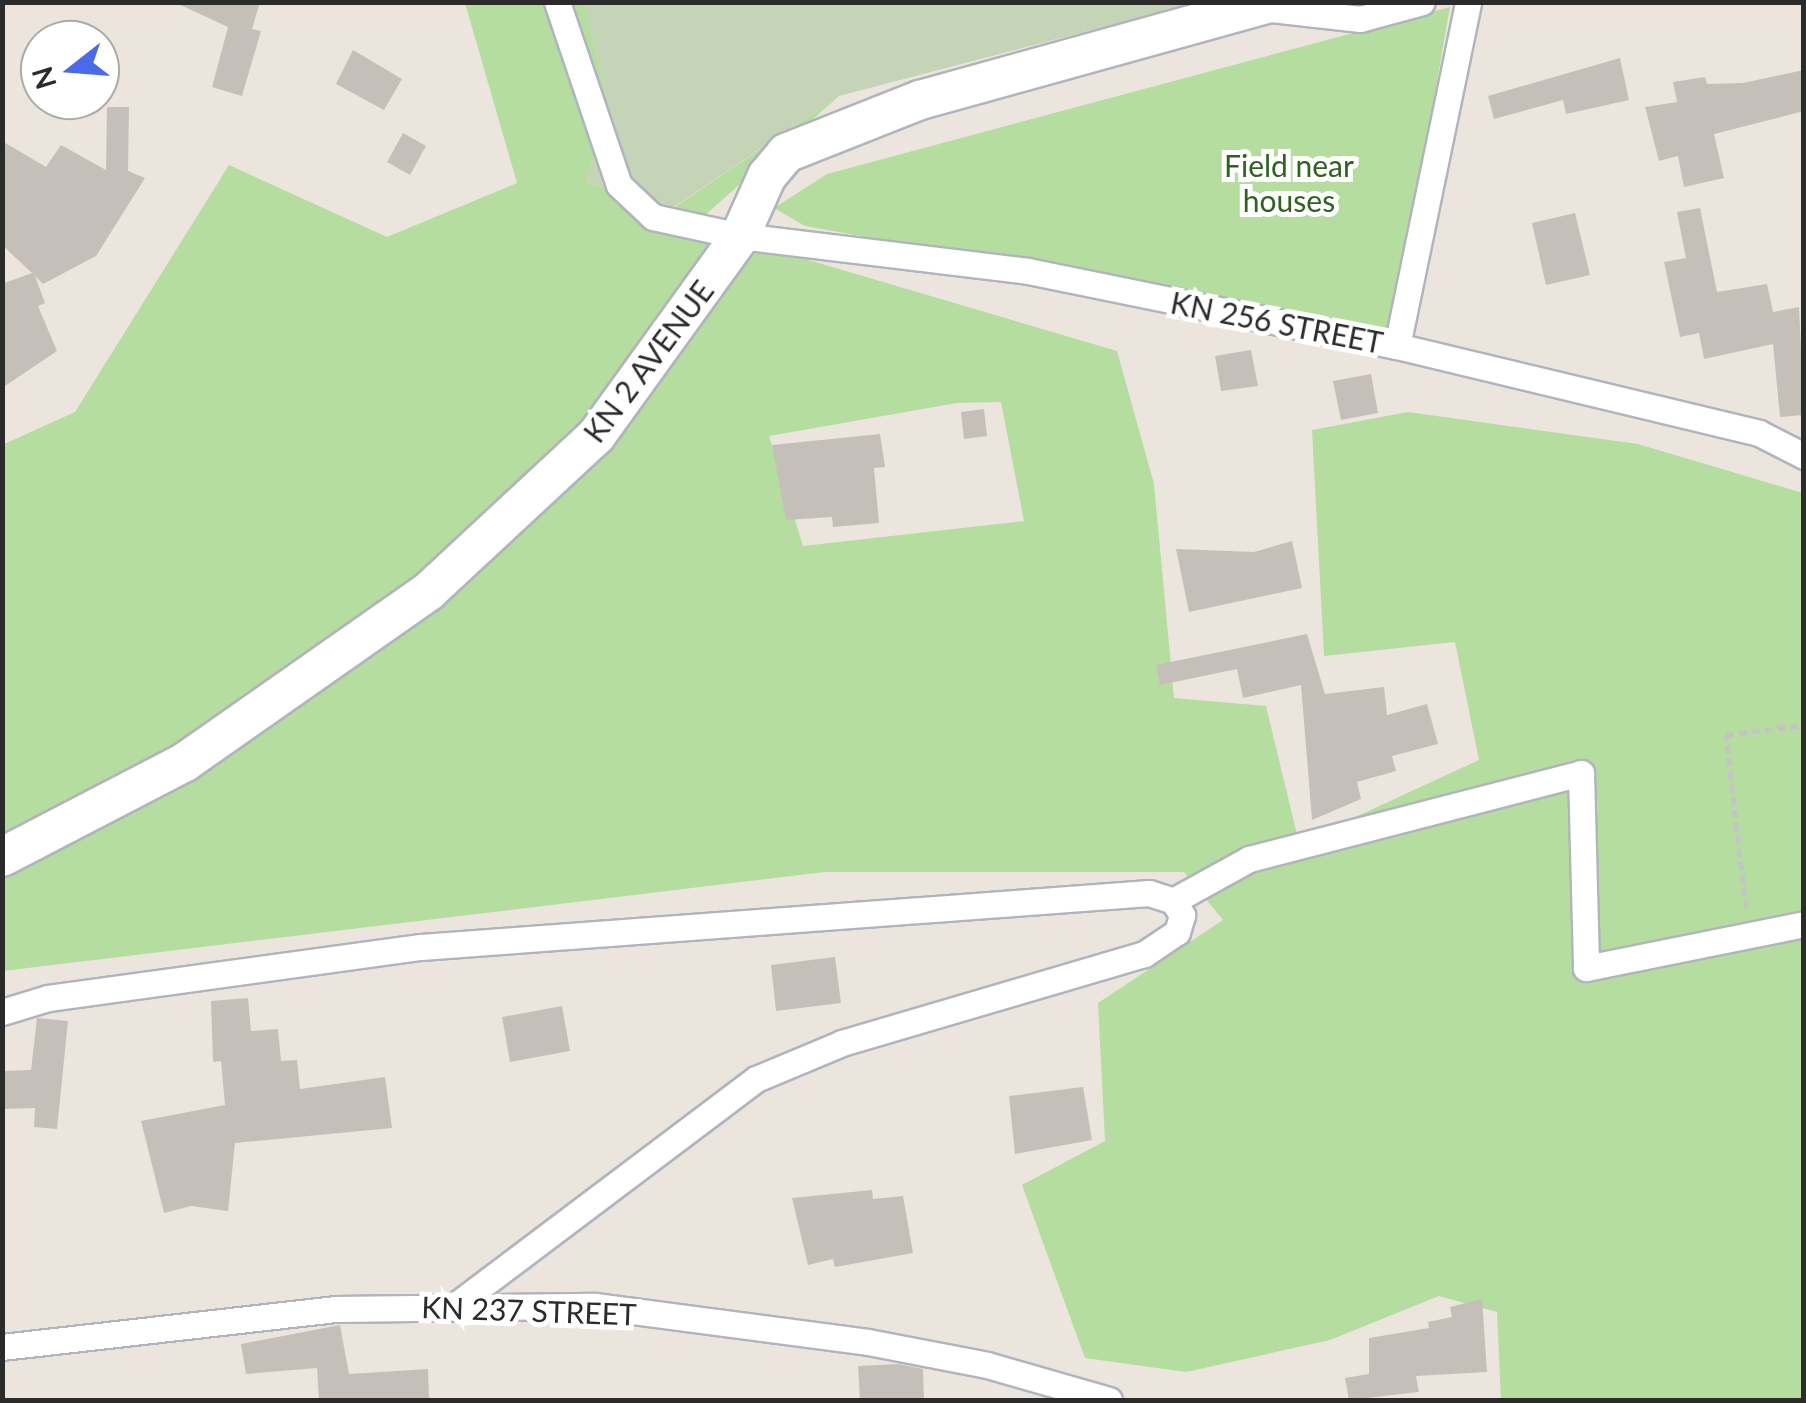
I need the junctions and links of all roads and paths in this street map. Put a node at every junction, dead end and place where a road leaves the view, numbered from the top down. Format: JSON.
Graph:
{"nodes":[{"id":1,"x":557,"y":2,"type":"edge"},
{"id":2,"x":1422,"y":2,"type":"edge"},
{"id":3,"x":1468,"y":2,"type":"edge"},
{"id":4,"x":1268,"y":5,"type":"edge"},
{"id":5,"x":740,"y":236,"type":"junction"},
{"id":6,"x":1398,"y":346,"type":"junction"},
{"id":7,"x":1804,"y":456,"type":"edge"},
{"id":8,"x":1804,"y":724,"type":"edge"},
{"id":9,"x":2,"y":857,"type":"edge"},
{"id":10,"x":1173,"y":901,"type":"junction"},
{"id":11,"x":1804,"y":924,"type":"edge"},
{"id":12,"x":1748,"y":935,"type":"junction"},
{"id":13,"x":2,"y":1012,"type":"edge"},
{"id":14,"x":456,"y":1305,"type":"junction"},
{"id":15,"x":2,"y":1347,"type":"edge"},
{"id":16,"x":1108,"y":1400,"type":"edge"}],
"edges":[{"from":1,"to":5,"type":"street","name":"KN 256 STREET"},
{"from":2,"to":4,"type":"street"},
{"from":3,"to":6,"type":"street"},
{"from":4,"to":5,"type":"main road","name":"KN 2 AVENUE"},
{"from":5,"to":6,"type":"street","name":"KN 256 STREET"},
{"from":5,"to":9,"type":"main road","name":"KN 2 AVENUE"},
{"from":6,"to":7,"type":"street","name":"KN 256 STREET"},
{"from":8,"to":12,"type":"path"},
{"from":10,"to":12,"type":"street"},
{"from":10,"to":13,"type":"street"},
{"from":10,"to":14,"type":"street"},
{"from":11,"to":12,"type":"street"},
{"from":14,"to":15,"type":"street","name":"KN 237 STREET"},
{"from":14,"to":16,"type":"street","name":"KN 237 STREET"}]}
